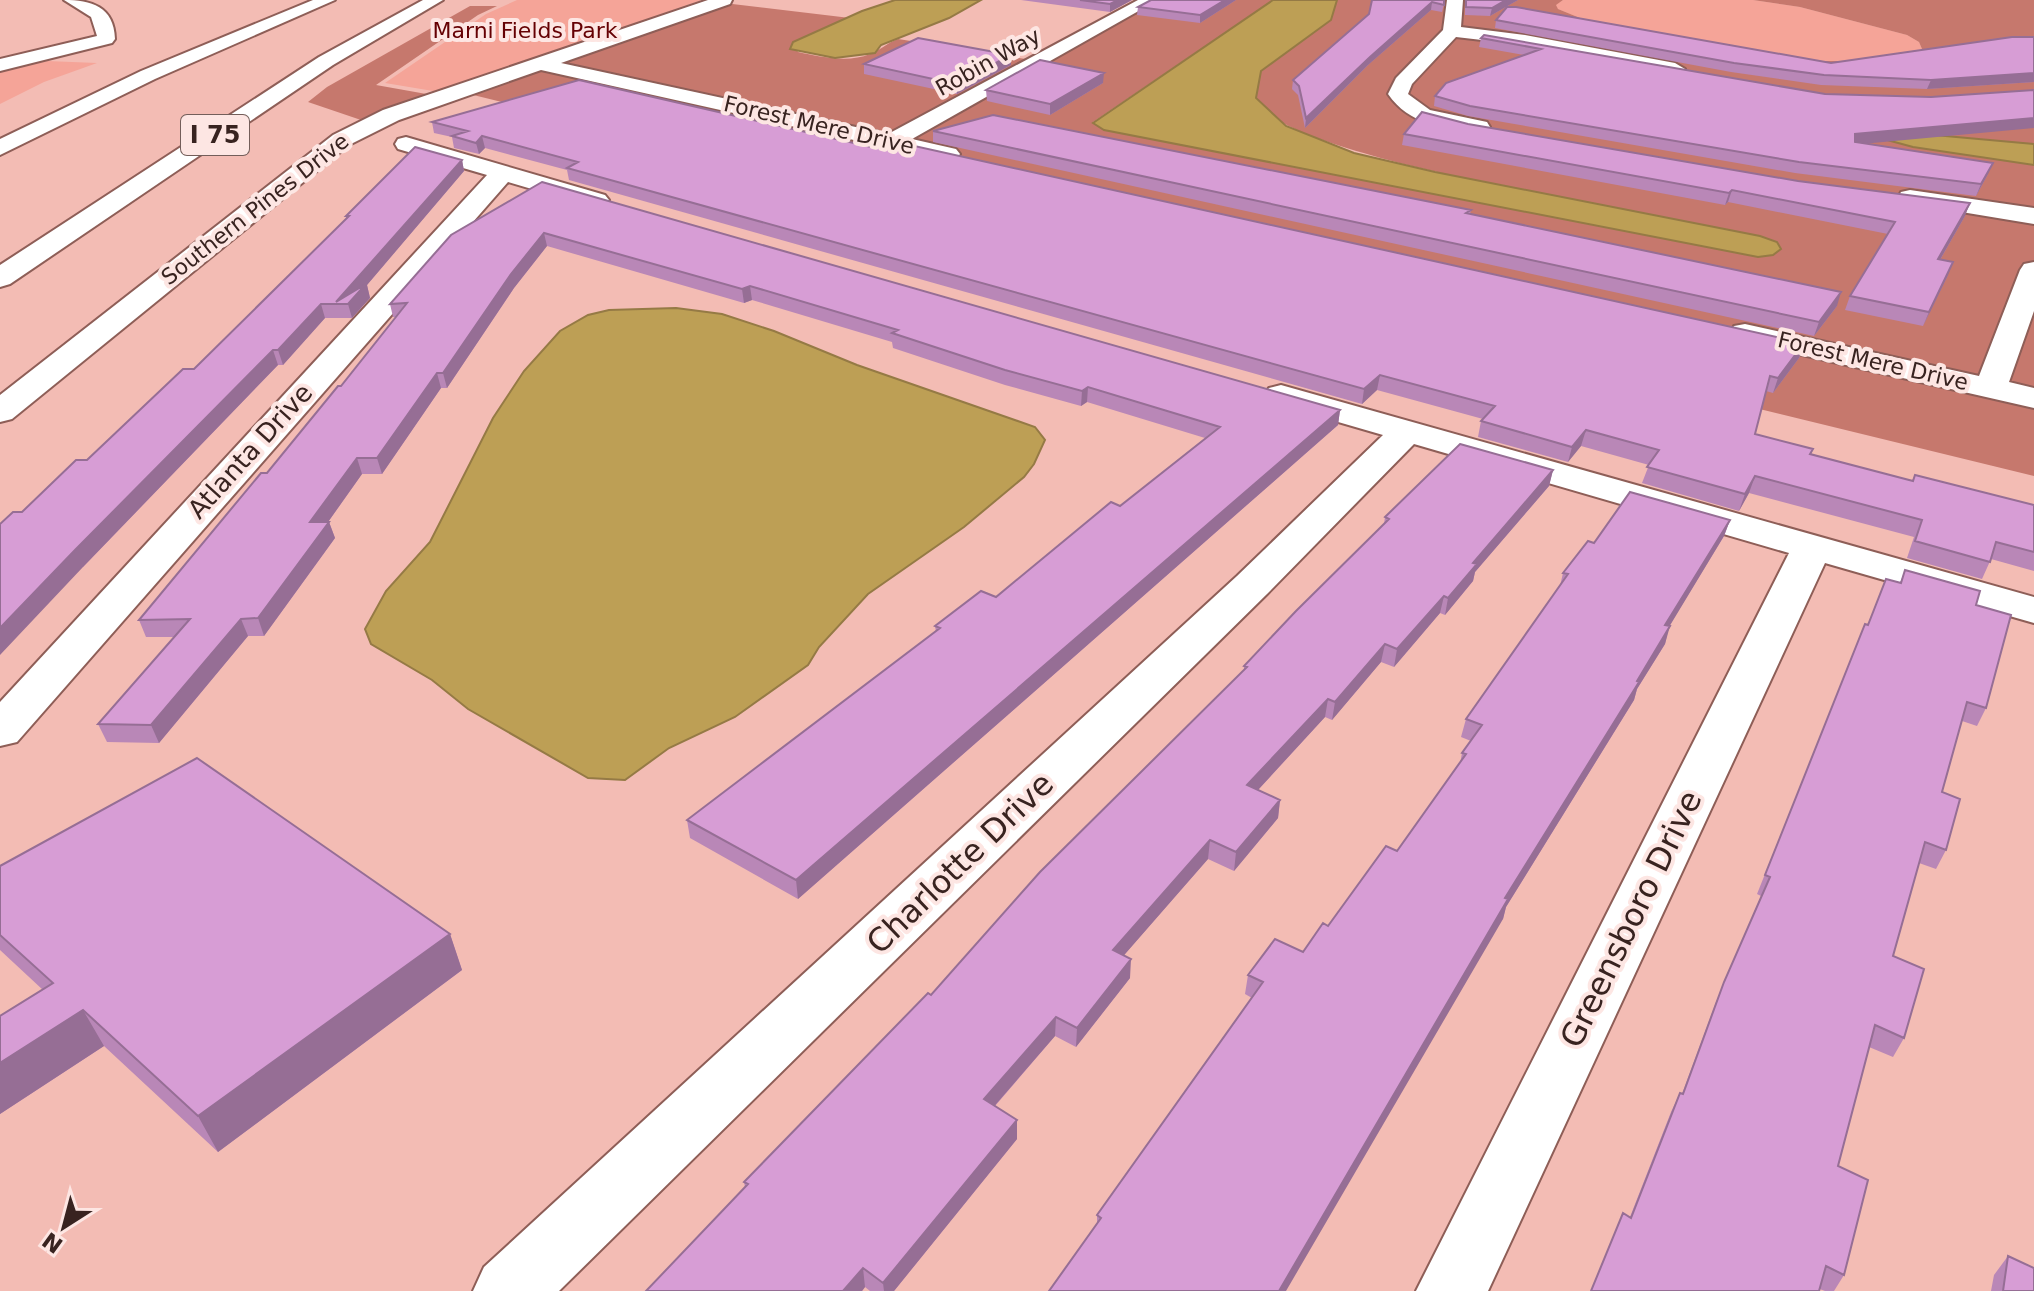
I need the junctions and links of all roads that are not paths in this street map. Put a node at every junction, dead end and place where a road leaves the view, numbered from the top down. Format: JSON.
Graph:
{"nodes":[{"id":1,"x":72,"y":0,"type":"edge"},
{"id":2,"x":327,"y":0,"type":"edge"},
{"id":3,"x":435,"y":0,"type":"edge"},
{"id":4,"x":724,"y":0,"type":"edge"},
{"id":5,"x":1150,"y":0,"type":"edge"},
{"id":6,"x":1455,"y":0,"type":"edge"},
{"id":7,"x":1452,"y":31,"type":"junction"},
{"id":8,"x":541,"y":64,"type":"junction"},
{"id":9,"x":0,"y":65,"type":"edge"},
{"id":10,"x":1691,"y":73,"type":"edge"},
{"id":11,"x":1495,"y":131,"type":"edge"},
{"id":12,"x":892,"y":141,"type":"junction"},
{"id":13,"x":406,"y":144,"type":"dead end"},
{"id":14,"x":0,"y":148,"type":"edge"},
{"id":15,"x":980,"y":161,"type":"edge"},
{"id":16,"x":503,"y":173,"type":"junction"},
{"id":17,"x":1884,"y":194,"type":"edge"},
{"id":18,"x":632,"y":210,"type":"edge"},
{"id":19,"x":2034,"y":216,"type":"edge"},
{"id":20,"x":2034,"y":270,"type":"edge"},
{"id":21,"x":0,"y":278,"type":"edge"},
{"id":22,"x":1716,"y":327,"type":"edge"},
{"id":23,"x":1255,"y":388,"type":"edge"},
{"id":24,"x":1991,"y":388,"type":"junction"},
{"id":25,"x":2034,"y":398,"type":"edge"},
{"id":26,"x":0,"y":412,"type":"edge"},
{"id":27,"x":1407,"y":431,"type":"junction"},
{"id":28,"x":1812,"y":547,"type":"junction"},
{"id":29,"x":2034,"y":610,"type":"edge"},
{"id":30,"x":0,"y":731,"type":"edge"},
{"id":31,"x":509,"y":1291,"type":"edge"},
{"id":32,"x":1452,"y":1291,"type":"edge"}],
"edges":[{"from":1,"to":9,"type":"main road"},
{"from":2,"to":14,"type":"main road"},
{"from":3,"to":21,"type":"main road","number":"I 75"},
{"from":4,"to":8,"type":"main road","name":"Southern Pines Drive"},
{"from":5,"to":12,"type":"main road","name":"Robin Way"},
{"from":6,"to":7,"type":"main road"},
{"from":7,"to":10,"type":"main road"},
{"from":7,"to":11,"type":"main road"},
{"from":8,"to":12,"type":"main road","name":"Forest Mere Drive"},
{"from":8,"to":26,"type":"main road","name":"Southern Pines Drive"},
{"from":12,"to":15,"type":"main road","name":"Forest Mere Drive"},
{"from":13,"to":16,"type":"main road"},
{"from":16,"to":18,"type":"main road"},
{"from":16,"to":30,"type":"main road","name":"Atlanta Drive"},
{"from":17,"to":19,"type":"main road"},
{"from":20,"to":24,"type":"main road"},
{"from":22,"to":24,"type":"main road","name":"Forest Mere Drive"},
{"from":23,"to":27,"type":"main road"},
{"from":24,"to":25,"type":"main road","name":"Forest Mere Drive"},
{"from":27,"to":28,"type":"main road"},
{"from":27,"to":31,"type":"main road","name":"Charlotte Drive"},
{"from":28,"to":29,"type":"main road"},
{"from":28,"to":32,"type":"main road","name":"Greensboro Drive"}]}
